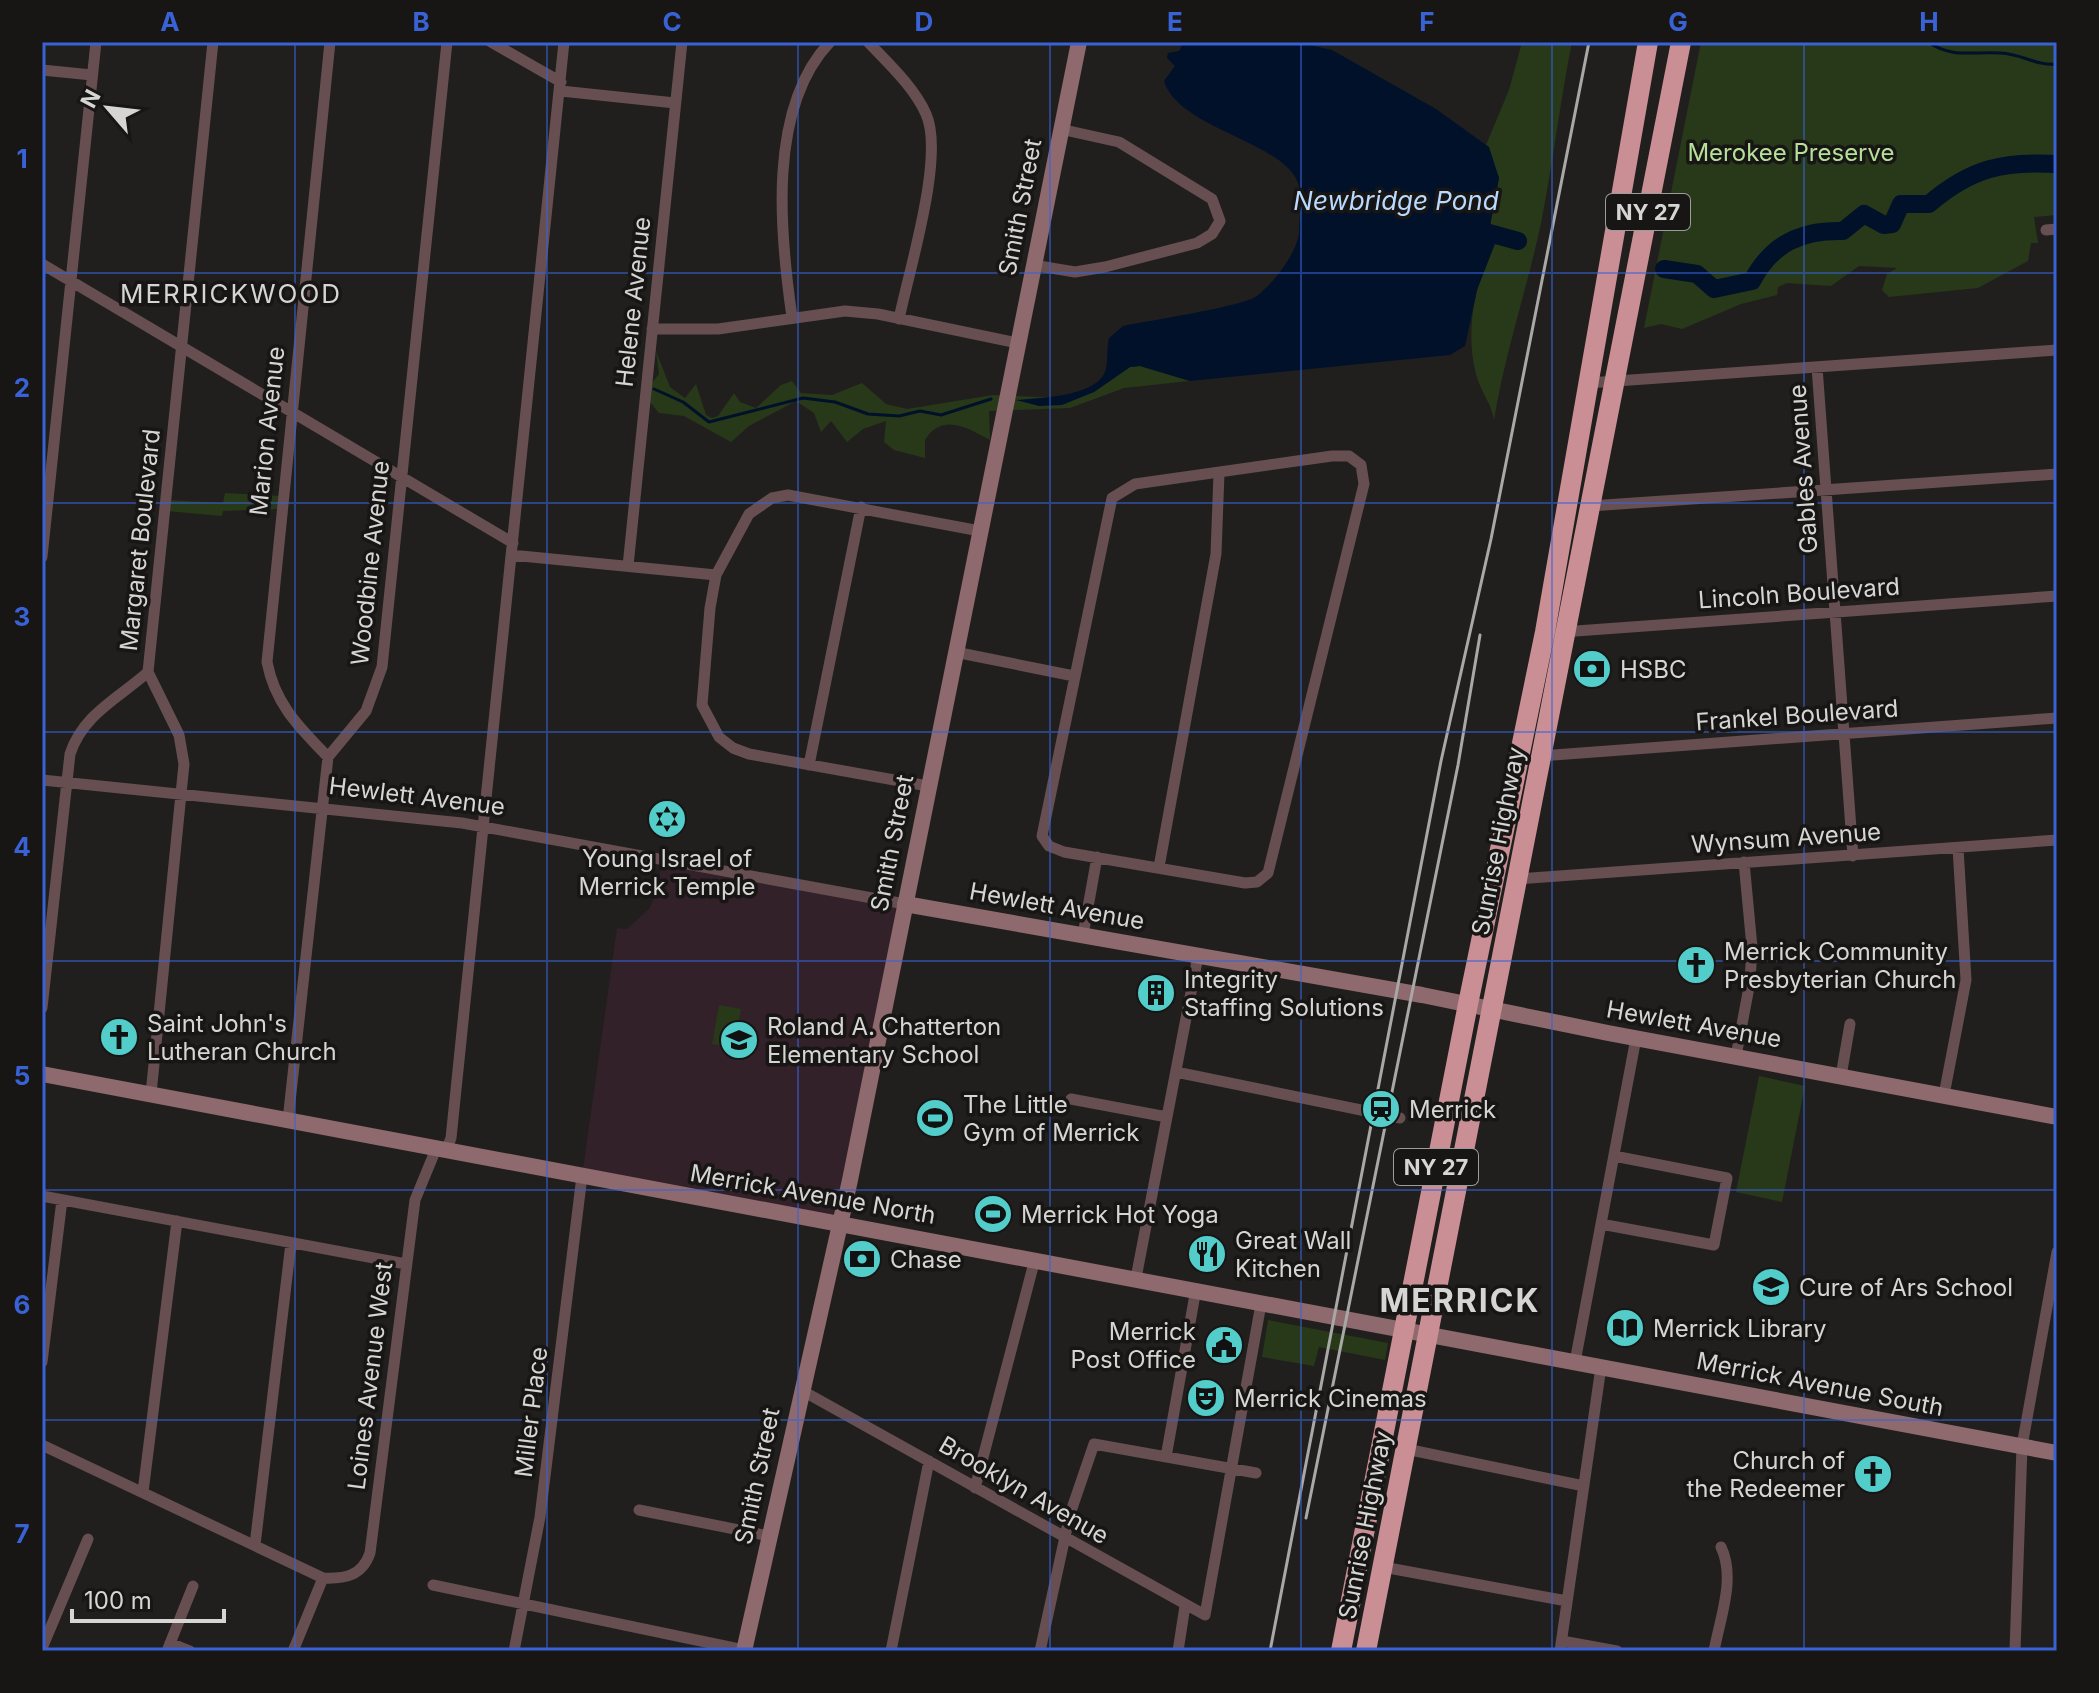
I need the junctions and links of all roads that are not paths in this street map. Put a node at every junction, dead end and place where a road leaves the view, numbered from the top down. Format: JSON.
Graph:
{"nodes":[{"id":1,"x":96,"y":42,"type":"edge"},
{"id":2,"x":213,"y":42,"type":"edge"},
{"id":3,"x":330,"y":42,"type":"edge"},
{"id":4,"x":447,"y":42,"type":"edge"},
{"id":5,"x":491,"y":42,"type":"edge"},
{"id":6,"x":564,"y":42,"type":"edge"},
{"id":7,"x":682,"y":42,"type":"edge"},
{"id":8,"x":830,"y":42,"type":"edge"},
{"id":9,"x":868,"y":42,"type":"edge"},
{"id":10,"x":1079,"y":42,"type":"edge"},
{"id":11,"x":1648,"y":42,"type":"edge"},
{"id":12,"x":1681,"y":42,"type":"edge"},
{"id":13,"x":42,"y":70,"type":"edge"},
{"id":14,"x":92,"y":75,"type":"junction"},
{"id":15,"x":561,"y":87,"type":"junction"},
{"id":16,"x":675,"y":103,"type":"junction"},
{"id":17,"x":1060,"y":129,"type":"junction"},
{"id":18,"x":42,"y":264,"type":"edge"},
{"id":19,"x":1033,"y":265,"type":"junction"},
{"id":20,"x":71,"y":281,"type":"junction"},
{"id":21,"x":792,"y":317,"type":"junction"},
{"id":22,"x":899,"y":319,"type":"junction"},
{"id":23,"x":652,"y":329,"type":"junction"},
{"id":24,"x":1018,"y":343,"type":"junction"},
{"id":25,"x":181,"y":347,"type":"junction"},
{"id":26,"x":2057,"y":350,"type":"edge"},
{"id":27,"x":1817,"y":367,"type":"junction"},
{"id":28,"x":1614,"y":381,"type":"junction"},
{"id":29,"x":1588,"y":383,"type":"junction"},
{"id":30,"x":291,"y":414,"type":"junction"},
{"id":31,"x":1219,"y":473,"type":"junction"},
{"id":32,"x":2057,"y":474,"type":"edge"},
{"id":33,"x":402,"y":480,"type":"junction"},
{"id":34,"x":1826,"y":490,"type":"junction"},
{"id":35,"x":1590,"y":506,"type":"junction"},
{"id":36,"x":861,"y":507,"type":"junction"},
{"id":37,"x":980,"y":531,"type":"junction"},
{"id":38,"x":512,"y":549,"type":"junction"},
{"id":39,"x":42,"y":557,"type":"edge"},
{"id":40,"x":628,"y":566,"type":"junction"},
{"id":41,"x":716,"y":575,"type":"junction"},
{"id":42,"x":2057,"y":596,"type":"edge"},
{"id":43,"x":1835,"y":612,"type":"junction"},
{"id":44,"x":1555,"y":632,"type":"junction"},
{"id":45,"x":955,"y":652,"type":"junction"},
{"id":46,"x":148,"y":672,"type":"junction"},
{"id":47,"x":1074,"y":676,"type":"junction"},
{"id":48,"x":2057,"y":718,"type":"edge"},
{"id":49,"x":1844,"y":734,"type":"junction"},
{"id":50,"x":1540,"y":756,"type":"junction"},
{"id":51,"x":328,"y":757,"type":"junction"},
{"id":52,"x":809,"y":765,"type":"junction"},
{"id":53,"x":42,"y":780,"type":"edge"},
{"id":54,"x":66,"y":782,"type":"junction"},
{"id":55,"x":928,"y":786,"type":"junction"},
{"id":56,"x":181,"y":794,"type":"junction"},
{"id":57,"x":321,"y":809,"type":"junction"},
{"id":58,"x":482,"y":826,"type":"junction"},
{"id":59,"x":2057,"y":840,"type":"edge"},
{"id":60,"x":1958,"y":848,"type":"junction"},
{"id":61,"x":1853,"y":856,"type":"junction"},
{"id":62,"x":1097,"y":857,"type":"junction"},
{"id":63,"x":1744,"y":862,"type":"junction"},
{"id":64,"x":1159,"y":867,"type":"junction"},
{"id":65,"x":1517,"y":879,"type":"junction"},
{"id":66,"x":905,"y":904,"type":"junction"},
{"id":67,"x":1083,"y":935,"type":"junction"},
{"id":68,"x":1198,"y":956,"type":"junction"},
{"id":69,"x":1468,"y":1004,"type":"junction"},
{"id":70,"x":42,"y":1008,"type":"edge"},
{"id":71,"x":1491,"y":1009,"type":"junction"},
{"id":72,"x":1850,"y":1024,"type":"dead end"},
{"id":73,"x":1636,"y":1038,"type":"junction"},
{"id":74,"x":1736,"y":1056,"type":"junction"},
{"id":75,"x":1176,"y":1072,"type":"junction"},
{"id":76,"x":42,"y":1074,"type":"edge"},
{"id":77,"x":1841,"y":1076,"type":"junction"},
{"id":78,"x":151,"y":1094,"type":"junction"},
{"id":79,"x":1944,"y":1095,"type":"junction"},
{"id":80,"x":1071,"y":1099,"type":"dead end"},
{"id":81,"x":1167,"y":1117,"type":"junction"},
{"id":82,"x":2057,"y":1117,"type":"edge"},
{"id":83,"x":1400,"y":1118,"type":"dead end"},
{"id":84,"x":288,"y":1120,"type":"junction"},
{"id":85,"x":441,"y":1150,"type":"junction"},
{"id":86,"x":1614,"y":1156,"type":"junction"},
{"id":87,"x":582,"y":1176,"type":"junction"},
{"id":88,"x":42,"y":1196,"type":"edge"},
{"id":89,"x":62,"y":1200,"type":"junction"},
{"id":90,"x":177,"y":1221,"type":"junction"},
{"id":91,"x":839,"y":1223,"type":"junction"},
{"id":92,"x":1601,"y":1224,"type":"junction"},
{"id":93,"x":291,"y":1243,"type":"junction"},
{"id":94,"x":2057,"y":1252,"type":"edge"},
{"id":95,"x":1035,"y":1259,"type":"junction"},
{"id":96,"x":406,"y":1264,"type":"junction"},
{"id":97,"x":1136,"y":1278,"type":"junction"},
{"id":98,"x":1196,"y":1289,"type":"junction"},
{"id":99,"x":1261,"y":1304,"type":"junction"},
{"id":100,"x":1405,"y":1331,"type":"junction"},
{"id":101,"x":1429,"y":1336,"type":"junction"},
{"id":102,"x":42,"y":1362,"type":"edge"},
{"id":103,"x":1575,"y":1362,"type":"junction"},
{"id":104,"x":1601,"y":1367,"type":"junction"},
{"id":105,"x":801,"y":1390,"type":"junction"},
{"id":106,"x":42,"y":1445,"type":"edge"},
{"id":107,"x":2022,"y":1446,"type":"junction"},
{"id":108,"x":1406,"y":1449,"type":"junction"},
{"id":109,"x":2057,"y":1453,"type":"edge"},
{"id":110,"x":1166,"y":1457,"type":"junction"},
{"id":111,"x":929,"y":1461,"type":"junction"},
{"id":112,"x":1231,"y":1470,"type":"junction"},
{"id":113,"x":1256,"y":1473,"type":"dead end"},
{"id":114,"x":1584,"y":1486,"type":"junction"},
{"id":115,"x":975,"y":1488,"type":"junction"},
{"id":116,"x":143,"y":1492,"type":"junction"},
{"id":117,"x":639,"y":1510,"type":"dead end"},
{"id":118,"x":769,"y":1536,"type":"junction"},
{"id":119,"x":1064,"y":1538,"type":"junction"},
{"id":120,"x":88,"y":1539,"type":"dead end"},
{"id":121,"x":255,"y":1545,"type":"junction"},
{"id":122,"x":1721,"y":1547,"type":"dead end"},
{"id":123,"x":1383,"y":1567,"type":"junction"},
{"id":124,"x":323,"y":1578,"type":"junction"},
{"id":125,"x":433,"y":1585,"type":"dead end"},
{"id":126,"x":193,"y":1586,"type":"dead end"},
{"id":127,"x":1567,"y":1601,"type":"junction"},
{"id":128,"x":524,"y":1605,"type":"junction"},
{"id":129,"x":1185,"y":1606,"type":"junction"},
{"id":130,"x":1561,"y":1646,"type":"edge"},
{"id":131,"x":169,"y":1647,"type":"edge"},
{"id":132,"x":42,"y":1648,"type":"edge"},
{"id":133,"x":744,"y":1650,"type":"edge"},
{"id":134,"x":190,"y":1651,"type":"edge"},
{"id":135,"x":293,"y":1651,"type":"edge"},
{"id":136,"x":514,"y":1651,"type":"edge"},
{"id":137,"x":891,"y":1651,"type":"edge"},
{"id":138,"x":1040,"y":1651,"type":"edge"},
{"id":139,"x":1178,"y":1651,"type":"edge"},
{"id":140,"x":1341,"y":1651,"type":"edge"},
{"id":141,"x":1366,"y":1651,"type":"edge"},
{"id":142,"x":1617,"y":1651,"type":"edge"},
{"id":143,"x":1714,"y":1651,"type":"edge"},
{"id":144,"x":2015,"y":1651,"type":"edge"}],
"edges":[{"from":1,"to":14,"type":"street"},
{"from":2,"to":25,"type":"street","name":"Margaret Boulevard"},
{"from":3,"to":30,"type":"street","name":"Marion Avenue"},
{"from":4,"to":33,"type":"street","name":"Woodbine Avenue"},
{"from":5,"to":15,"type":"street"},
{"from":6,"to":15,"type":"street","name":"Loines Avenue West"},
{"from":7,"to":16,"type":"street","name":"Helene Avenue"},
{"from":8,"to":21,"type":"street"},
{"from":9,"to":22,"type":"street"},
{"from":10,"to":17,"type":"street","name":"Smith Street"},
{"from":11,"to":29,"type":"highway","name":"Sunrise Highway","number":"NY 27"},
{"from":12,"to":28,"type":"highway","name":"Sunrise Highway","number":"NY 27"},
{"from":13,"to":14,"type":"street"},
{"from":14,"to":20,"type":"street"},
{"from":15,"to":16,"type":"street"},
{"from":15,"to":38,"type":"street","name":"Loines Avenue West"},
{"from":16,"to":23,"type":"street","name":"Helene Avenue"},
{"from":17,"to":19,"type":"street","name":"Smith Street"},
{"from":17,"to":19,"type":"street"},
{"from":18,"to":20,"type":"street"},
{"from":19,"to":24,"type":"street","name":"Smith Street"},
{"from":20,"to":25,"type":"street"},
{"from":20,"to":39,"type":"street"},
{"from":21,"to":22,"type":"street"},
{"from":21,"to":23,"type":"street"},
{"from":22,"to":24,"type":"street"},
{"from":23,"to":40,"type":"street","name":"Helene Avenue"},
{"from":24,"to":37,"type":"street","name":"Smith Street"},
{"from":25,"to":30,"type":"street"},
{"from":25,"to":46,"type":"street","name":"Margaret Boulevard"},
{"from":26,"to":27,"type":"street"},
{"from":27,"to":28,"type":"street"},
{"from":27,"to":34,"type":"street","name":"Gables Avenue"},
{"from":28,"to":29,"type":"street"},
{"from":28,"to":35,"type":"highway","name":"Sunrise Highway","number":"NY 27"},
{"from":29,"to":44,"type":"highway","name":"Sunrise Highway","number":"NY 27"},
{"from":30,"to":33,"type":"street"},
{"from":30,"to":51,"type":"street","name":"Marion Avenue"},
{"from":31,"to":47,"type":"street"},
{"from":31,"to":64,"type":"street"},
{"from":31,"to":64,"type":"street"},
{"from":32,"to":34,"type":"street"},
{"from":33,"to":38,"type":"street"},
{"from":33,"to":51,"type":"street","name":"Woodbine Avenue"},
{"from":34,"to":35,"type":"street"},
{"from":34,"to":43,"type":"street","name":"Gables Avenue"},
{"from":35,"to":44,"type":"highway","name":"Sunrise Highway","number":"NY 27"},
{"from":36,"to":37,"type":"street"},
{"from":36,"to":41,"type":"street"},
{"from":36,"to":52,"type":"street"},
{"from":37,"to":45,"type":"street","name":"Smith Street"},
{"from":38,"to":40,"type":"street"},
{"from":38,"to":58,"type":"street","name":"Loines Avenue West"},
{"from":40,"to":41,"type":"street"},
{"from":41,"to":52,"type":"street"},
{"from":42,"to":43,"type":"street","name":"Lincoln Boulevard"},
{"from":43,"to":44,"type":"street","name":"Lincoln Boulevard"},
{"from":43,"to":49,"type":"street","name":"Gables Avenue"},
{"from":44,"to":50,"type":"highway","name":"Sunrise Highway","number":"NY 27"},
{"from":44,"to":69,"type":"highway","name":"Sunrise Highway","number":"NY 27"},
{"from":45,"to":47,"type":"street"},
{"from":45,"to":55,"type":"street","name":"Smith Street"},
{"from":46,"to":54,"type":"street","name":"Margaret Boulevard"},
{"from":46,"to":56,"type":"street"},
{"from":47,"to":62,"type":"street"},
{"from":48,"to":49,"type":"street","name":"Frankel Boulevard"},
{"from":49,"to":50,"type":"street","name":"Frankel Boulevard"},
{"from":49,"to":61,"type":"street","name":"Gables Avenue"},
{"from":50,"to":65,"type":"highway","name":"Sunrise Highway","number":"NY 27"},
{"from":51,"to":57,"type":"street"},
{"from":52,"to":55,"type":"street"},
{"from":53,"to":54,"type":"street","name":"Hewlett Avenue"},
{"from":54,"to":56,"type":"street","name":"Hewlett Avenue"},
{"from":54,"to":70,"type":"street","name":"Margaret Boulevard"},
{"from":55,"to":66,"type":"street","name":"Smith Street"},
{"from":56,"to":57,"type":"street","name":"Hewlett Avenue"},
{"from":56,"to":78,"type":"street"},
{"from":57,"to":58,"type":"street","name":"Hewlett Avenue"},
{"from":57,"to":84,"type":"street"},
{"from":58,"to":66,"type":"street","name":"Hewlett Avenue"},
{"from":58,"to":85,"type":"street","name":"Loines Avenue West"},
{"from":59,"to":60,"type":"street","name":"Wynsum Avenue"},
{"from":60,"to":61,"type":"street","name":"Wynsum Avenue"},
{"from":60,"to":79,"type":"street"},
{"from":61,"to":63,"type":"street","name":"Wynsum Avenue"},
{"from":62,"to":64,"type":"street"},
{"from":62,"to":67,"type":"street"},
{"from":63,"to":65,"type":"street","name":"Wynsum Avenue"},
{"from":63,"to":74,"type":"street"},
{"from":65,"to":71,"type":"highway","name":"Sunrise Highway","number":"NY 27"},
{"from":66,"to":67,"type":"street","name":"Hewlett Avenue"},
{"from":66,"to":91,"type":"street","name":"Smith Street"},
{"from":67,"to":68,"type":"street","name":"Hewlett Avenue"},
{"from":68,"to":69,"type":"street","name":"Hewlett Avenue"},
{"from":68,"to":75,"type":"street"},
{"from":69,"to":71,"type":"street","name":"Hewlett Avenue"},
{"from":69,"to":100,"type":"highway","name":"Sunrise Highway","number":"NY 27"},
{"from":71,"to":73,"type":"street","name":"Hewlett Avenue"},
{"from":71,"to":101,"type":"highway","name":"Sunrise Highway","number":"NY 27"},
{"from":72,"to":77,"type":"street"},
{"from":73,"to":74,"type":"street","name":"Hewlett Avenue"},
{"from":73,"to":86,"type":"street"},
{"from":74,"to":77,"type":"street","name":"Hewlett Avenue"},
{"from":75,"to":81,"type":"street"},
{"from":75,"to":83,"type":"street"},
{"from":76,"to":78,"type":"street","name":"Merrick Avenue North"},
{"from":77,"to":79,"type":"street","name":"Hewlett Avenue"},
{"from":78,"to":84,"type":"street","name":"Merrick Avenue North"},
{"from":79,"to":82,"type":"street","name":"Hewlett Avenue"},
{"from":80,"to":81,"type":"street"},
{"from":81,"to":97,"type":"street"},
{"from":84,"to":85,"type":"street","name":"Merrick Avenue North"},
{"from":85,"to":87,"type":"street","name":"Merrick Avenue North"},
{"from":85,"to":96,"type":"street","name":"Loines Avenue West"},
{"from":86,"to":92,"type":"street"},
{"from":86,"to":92,"type":"street"},
{"from":87,"to":91,"type":"street","name":"Merrick Avenue North"},
{"from":87,"to":128,"type":"street","name":"Miller Place"},
{"from":88,"to":89,"type":"street"},
{"from":89,"to":90,"type":"street"},
{"from":89,"to":102,"type":"street"},
{"from":90,"to":93,"type":"street"},
{"from":90,"to":116,"type":"street"},
{"from":91,"to":95,"type":"street","name":"Merrick Avenue North"},
{"from":91,"to":105,"type":"street","name":"Smith Street"},
{"from":92,"to":103,"type":"street"},
{"from":93,"to":96,"type":"street"},
{"from":93,"to":121,"type":"street"},
{"from":94,"to":107,"type":"street"},
{"from":95,"to":97,"type":"street","name":"Merrick Avenue North"},
{"from":95,"to":115,"type":"street"},
{"from":96,"to":124,"type":"street","name":"Loines Avenue West"},
{"from":97,"to":98,"type":"street","name":"Merrick Avenue North"},
{"from":98,"to":99,"type":"street","name":"Merrick Avenue North"},
{"from":98,"to":110,"type":"street"},
{"from":99,"to":100,"type":"street","name":"Merrick Avenue North"},
{"from":99,"to":112,"type":"street"},
{"from":100,"to":101,"type":"street","name":"Merrick Avenue North"},
{"from":100,"to":140,"type":"highway","name":"Sunrise Highway","number":"NY 27"},
{"from":101,"to":103,"type":"street","name":"Merrick Avenue North"},
{"from":101,"to":108,"type":"highway","name":"Sunrise Highway","number":"NY 27"},
{"from":103,"to":104,"type":"street","name":"Merrick Avenue South"},
{"from":104,"to":107,"type":"street","name":"Merrick Avenue South"},
{"from":104,"to":114,"type":"street"},
{"from":105,"to":111,"type":"street","name":"Brooklyn Avenue"},
{"from":105,"to":118,"type":"street","name":"Smith Street"},
{"from":106,"to":116,"type":"street"},
{"from":107,"to":109,"type":"street","name":"Merrick Avenue South"},
{"from":107,"to":144,"type":"street"},
{"from":108,"to":114,"type":"street"},
{"from":108,"to":123,"type":"highway","name":"Sunrise Highway","number":"NY 27"},
{"from":110,"to":112,"type":"street"},
{"from":110,"to":119,"type":"street"},
{"from":111,"to":115,"type":"street","name":"Brooklyn Avenue"},
{"from":111,"to":137,"type":"street"},
{"from":112,"to":113,"type":"street"},
{"from":112,"to":129,"type":"street"},
{"from":114,"to":127,"type":"street"},
{"from":115,"to":119,"type":"street","name":"Brooklyn Avenue"},
{"from":116,"to":121,"type":"street"},
{"from":117,"to":118,"type":"street"},
{"from":118,"to":133,"type":"street","name":"Smith Street"},
{"from":119,"to":129,"type":"street","name":"Brooklyn Avenue"},
{"from":119,"to":138,"type":"street"},
{"from":120,"to":132,"type":"street"},
{"from":121,"to":124,"type":"street"},
{"from":122,"to":143,"type":"street"},
{"from":123,"to":127,"type":"street"},
{"from":123,"to":141,"type":"highway","name":"Sunrise Highway","number":"NY 27"},
{"from":124,"to":135,"type":"street"},
{"from":125,"to":128,"type":"street"},
{"from":126,"to":131,"type":"street"},
{"from":127,"to":130,"type":"street"},
{"from":128,"to":133,"type":"street"},
{"from":128,"to":136,"type":"street","name":"Miller Place"},
{"from":129,"to":139,"type":"street"},
{"from":130,"to":142,"type":"street"},
{"from":131,"to":134,"type":"street"}]}
